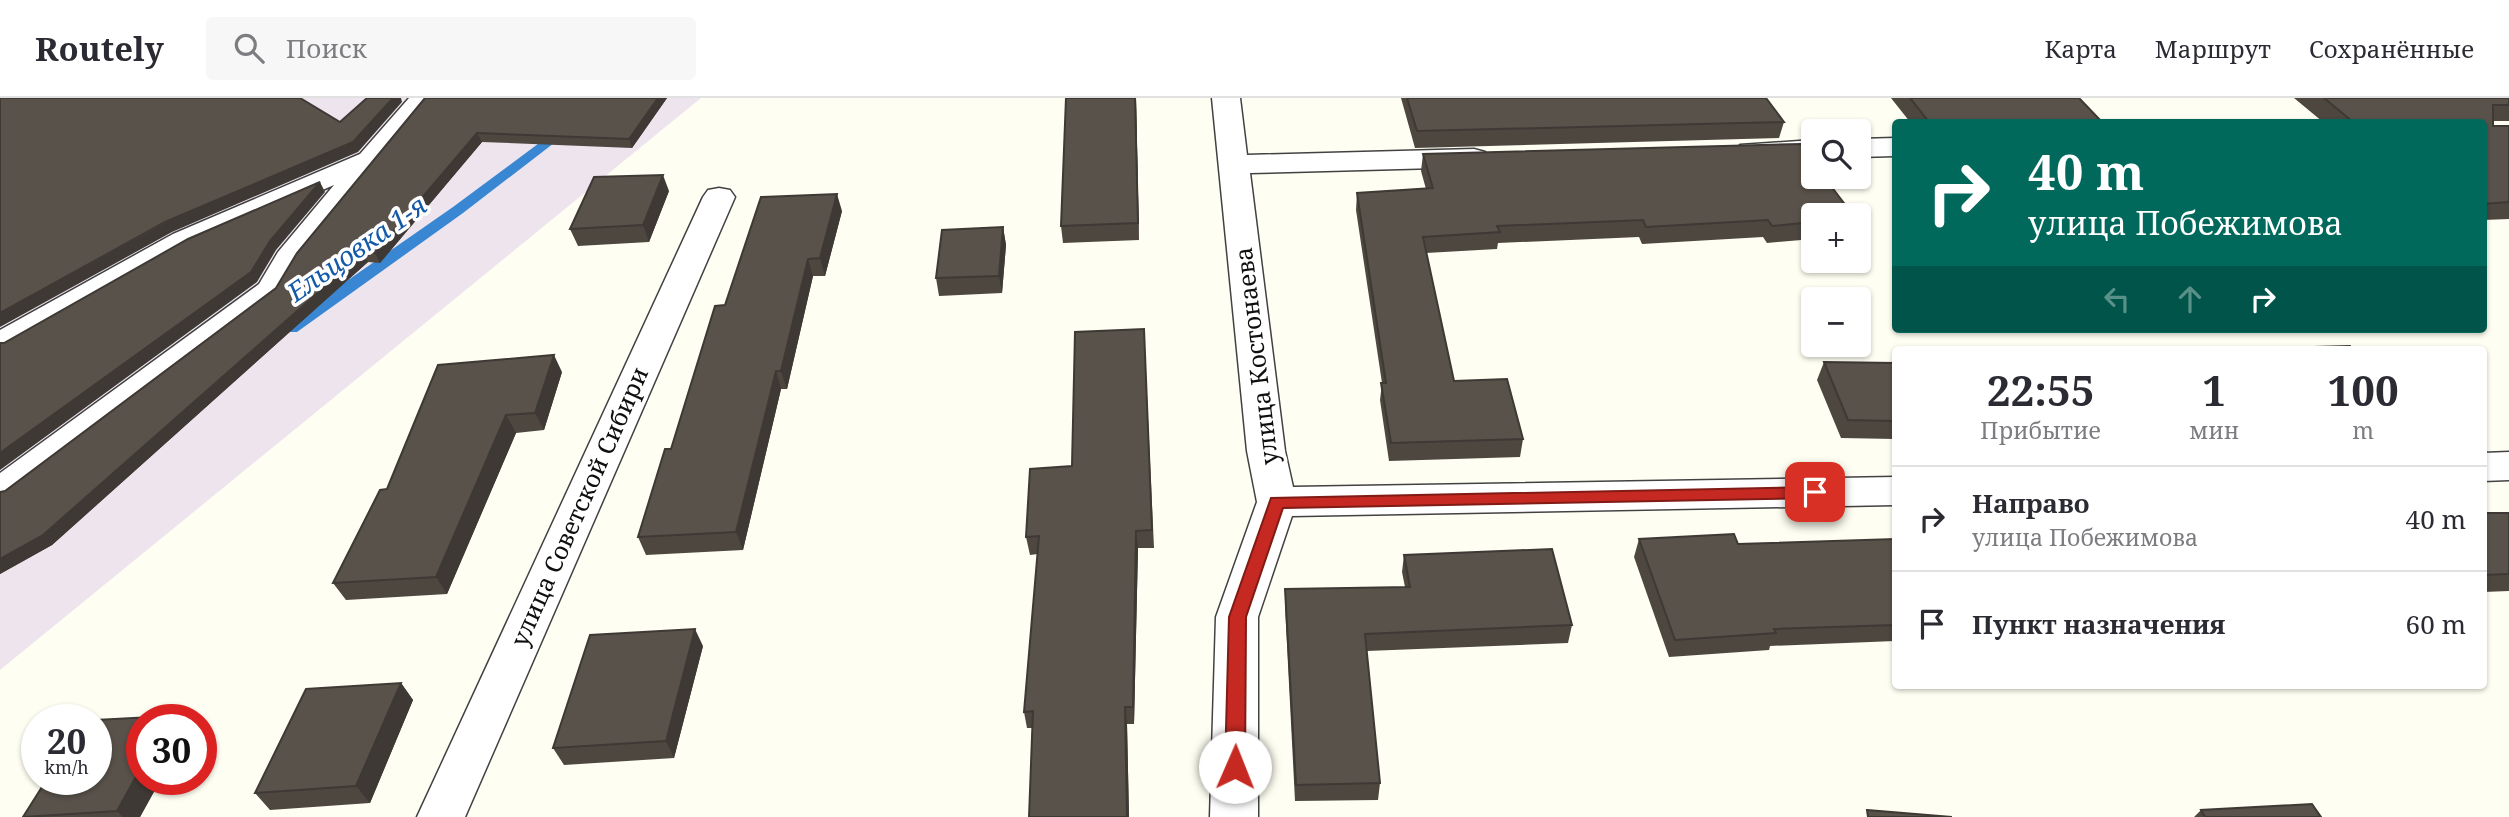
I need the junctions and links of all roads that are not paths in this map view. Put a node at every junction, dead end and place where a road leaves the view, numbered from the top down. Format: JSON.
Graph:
{"nodes":[{"id":1,"x":422,"y":98,"type":"edge"},
{"id":2,"x":1226,"y":98,"type":"edge"},
{"id":3,"x":1892,"y":147,"type":"edge"},
{"id":4,"x":1871,"y":148,"type":"edge"},
{"id":5,"x":1801,"y":149,"type":"edge"},
{"id":6,"x":1717,"y":152,"type":"edge"},
{"id":7,"x":1496,"y":158,"type":"edge"},
{"id":8,"x":369,"y":160,"type":"junction"},
{"id":9,"x":1234,"y":164,"type":"junction"},
{"id":10,"x":719,"y":197,"type":"dead end"},
{"id":11,"x":0,"y":343,"type":"edge"},
{"id":12,"x":2509,"y":466,"type":"edge"},
{"id":13,"x":2487,"y":467,"type":"edge"},
{"id":14,"x":0,"y":490,"type":"edge"},
{"id":15,"x":1892,"y":491,"type":"edge"},
{"id":16,"x":1277,"y":502,"type":"junction"},
{"id":17,"x":441,"y":817,"type":"edge"},
{"id":18,"x":1234,"y":817,"type":"edge"}],
"edges":[{"from":1,"to":8,"type":"lane"},
{"from":2,"to":9,"type":"street","name":"улица Костонаева"},
{"from":3,"to":4,"type":"street"},
{"from":5,"to":6,"type":"street"},
{"from":7,"to":9,"type":"street"},
{"from":8,"to":11,"type":"lane"},
{"from":8,"to":14,"type":"lane"},
{"from":9,"to":16,"type":"street","name":"улица Костонаева"},
{"from":10,"to":17,"type":"street","name":"улица Советской Сибири"},
{"from":12,"to":13,"type":"street"},
{"from":15,"to":16,"type":"street"},
{"from":16,"to":18,"type":"street"}]}
